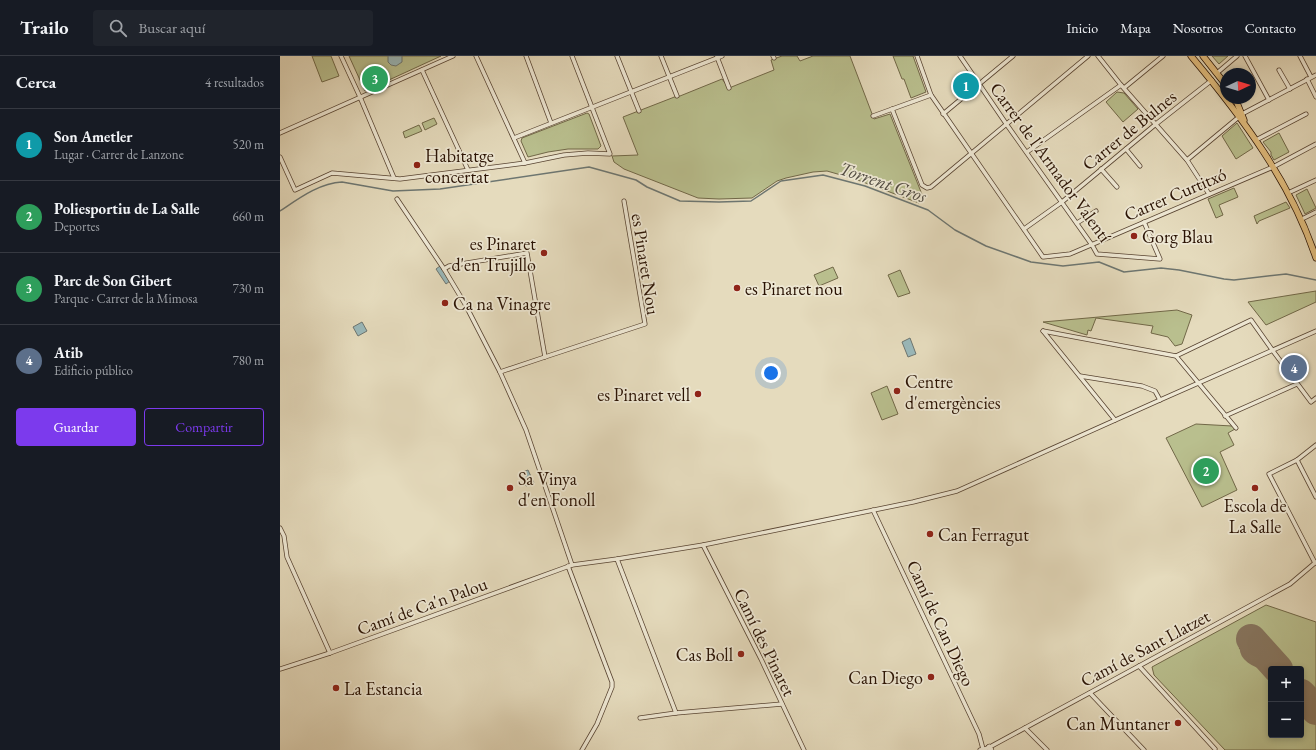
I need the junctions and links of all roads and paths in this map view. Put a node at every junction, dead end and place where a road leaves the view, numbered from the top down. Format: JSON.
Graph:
{"nodes":[{"id":1,"x":340,"y":56,"type":"edge"},
{"id":2,"x":453,"y":56,"type":"edge"},
{"id":3,"x":476,"y":56,"type":"edge"},
{"id":4,"x":526,"y":56,"type":"edge"},
{"id":5,"x":572,"y":56,"type":"edge"},
{"id":6,"x":617,"y":56,"type":"edge"},
{"id":7,"x":661,"y":56,"type":"edge"},
{"id":8,"x":722,"y":56,"type":"edge"},
{"id":9,"x":917,"y":56,"type":"edge"},
{"id":10,"x":960,"y":56,"type":"edge"},
{"id":11,"x":1013,"y":56,"type":"edge"},
{"id":12,"x":1088,"y":56,"type":"edge"},
{"id":13,"x":1098,"y":56,"type":"edge"},
{"id":14,"x":1163,"y":56,"type":"edge"},
{"id":15,"x":1191,"y":56,"type":"edge"},
{"id":16,"x":1203,"y":56,"type":"edge"},
{"id":17,"x":1237,"y":56,"type":"edge"},
{"id":18,"x":1245,"y":56,"type":"edge"},
{"id":19,"x":1300,"y":56,"type":"edge"},
{"id":20,"x":717,"y":57,"type":"edge"},
{"id":21,"x":422,"y":70,"type":"junction"},
{"id":22,"x":1279,"y":70,"type":"dead end"},
{"id":23,"x":1216,"y":71,"type":"junction"},
{"id":24,"x":1316,"y":75,"type":"edge"},
{"id":25,"x":669,"y":77,"type":"junction"},
{"id":26,"x":1220,"y":77,"type":"edge"},
{"id":27,"x":1309,"y":78,"type":"junction"},
{"id":28,"x":1212,"y":80,"type":"junction"},
{"id":29,"x":979,"y":84,"type":"junction"},
{"id":30,"x":1123,"y":86,"type":"junction"},
{"id":31,"x":729,"y":88,"type":"dead end"},
{"id":32,"x":1290,"y":89,"type":"junction"},
{"id":33,"x":632,"y":92,"type":"junction"},
{"id":34,"x":677,"y":96,"type":"dead end"},
{"id":35,"x":931,"y":96,"type":"junction"},
{"id":36,"x":360,"y":97,"type":"junction"},
{"id":37,"x":1316,"y":98,"type":"edge"},
{"id":38,"x":1269,"y":100,"type":"junction"},
{"id":39,"x":1237,"y":104,"type":"edge"},
{"id":40,"x":592,"y":108,"type":"junction"},
{"id":41,"x":892,"y":109,"type":"junction"},
{"id":42,"x":639,"y":111,"type":"dead end"},
{"id":43,"x":943,"y":114,"type":"junction"},
{"id":44,"x":1306,"y":114,"type":"dead end"},
{"id":45,"x":1241,"y":115,"type":"junction"},
{"id":46,"x":873,"y":116,"type":"dead end"},
{"id":47,"x":551,"y":123,"type":"junction"},
{"id":48,"x":1156,"y":124,"type":"junction"},
{"id":49,"x":1007,"y":125,"type":"junction"},
{"id":50,"x":280,"y":133,"type":"edge"},
{"id":51,"x":514,"y":138,"type":"junction"},
{"id":52,"x":1256,"y":140,"type":"junction"},
{"id":53,"x":1316,"y":144,"type":"edge"},
{"id":54,"x":1126,"y":149,"type":"junction"},
{"id":55,"x":1027,"y":152,"type":"junction"},
{"id":56,"x":971,"y":154,"type":"junction"},
{"id":57,"x":280,"y":157,"type":"edge"},
{"id":58,"x":1187,"y":160,"type":"junction"},
{"id":59,"x":526,"y":163,"type":"junction"},
{"id":60,"x":1140,"y":166,"type":"dead end"},
{"id":61,"x":1273,"y":167,"type":"junction"},
{"id":62,"x":1101,"y":169,"type":"junction"},
{"id":63,"x":468,"y":170,"type":"junction"},
{"id":64,"x":394,"y":178,"type":"junction"},
{"id":65,"x":1316,"y":180,"type":"edge"},
{"id":66,"x":1117,"y":187,"type":"dead end"},
{"id":67,"x":1288,"y":193,"type":"junction"},
{"id":68,"x":1208,"y":194,"type":"junction"},
{"id":69,"x":397,"y":199,"type":"dead end"},
{"id":70,"x":624,"y":201,"type":"dead end"},
{"id":71,"x":1062,"y":202,"type":"junction"},
{"id":72,"x":1096,"y":211,"type":"dead end"},
{"id":73,"x":1316,"y":212,"type":"edge"},
{"id":74,"x":1302,"y":219,"type":"junction"},
{"id":75,"x":1144,"y":222,"type":"junction"},
{"id":76,"x":1077,"y":223,"type":"junction"},
{"id":77,"x":1024,"y":229,"type":"junction"},
{"id":78,"x":1092,"y":245,"type":"junction"},
{"id":79,"x":1316,"y":258,"type":"edge"},
{"id":80,"x":444,"y":269,"type":"junction"},
{"id":81,"x":1315,"y":334,"type":"edge"},
{"id":82,"x":1273,"y":351,"type":"junction"},
{"id":83,"x":1176,"y":356,"type":"junction"},
{"id":84,"x":545,"y":357,"type":"junction"},
{"id":85,"x":500,"y":372,"type":"junction"},
{"id":86,"x":1080,"y":376,"type":"junction"},
{"id":87,"x":1198,"y":383,"type":"junction"},
{"id":88,"x":1297,"y":384,"type":"junction"},
{"id":89,"x":1316,"y":398,"type":"edge"},
{"id":90,"x":1160,"y":400,"type":"junction"},
{"id":91,"x":1226,"y":416,"type":"junction"},
{"id":92,"x":1115,"y":420,"type":"junction"},
{"id":93,"x":1236,"y":428,"type":"dead end"},
{"id":94,"x":1316,"y":445,"type":"edge"},
{"id":95,"x":1297,"y":460,"type":"junction"},
{"id":96,"x":1316,"y":497,"type":"edge"},
{"id":97,"x":873,"y":510,"type":"junction"},
{"id":98,"x":280,"y":528,"type":"edge"},
{"id":99,"x":703,"y":545,"type":"junction"},
{"id":100,"x":618,"y":559,"type":"junction"},
{"id":101,"x":1316,"y":563,"type":"edge"},
{"id":102,"x":570,"y":566,"type":"junction"},
{"id":103,"x":330,"y":653,"type":"junction"},
{"id":104,"x":1139,"y":666,"type":"junction"},
{"id":105,"x":280,"y":669,"type":"edge"},
{"id":106,"x":1090,"y":692,"type":"junction"},
{"id":107,"x":782,"y":704,"type":"junction"},
{"id":108,"x":676,"y":713,"type":"junction"},
{"id":109,"x":640,"y":718,"type":"dead end"},
{"id":110,"x":1025,"y":728,"type":"junction"},
{"id":111,"x":990,"y":748,"type":"edge"},
{"id":112,"x":982,"y":749,"type":"edge"},
{"id":113,"x":1215,"y":749,"type":"dead end"},
{"id":114,"x":582,"y":750,"type":"edge"},
{"id":115,"x":804,"y":750,"type":"edge"},
{"id":116,"x":1047,"y":750,"type":"edge"},
{"id":117,"x":1144,"y":750,"type":"edge"}],
"edges":[{"from":1,"to":36,"type":"street"},
{"from":2,"to":21,"type":"street"},
{"from":3,"to":51,"type":"street"},
{"from":4,"to":47,"type":"street"},
{"from":5,"to":40,"type":"street"},
{"from":6,"to":33,"type":"street"},
{"from":7,"to":25,"type":"street"},
{"from":8,"to":20,"type":"street"},
{"from":9,"to":35,"type":"street"},
{"from":10,"to":29,"type":"street","name":"Carrer de l'Armador Valentí"},
{"from":11,"to":29,"type":"street"},
{"from":12,"to":49,"type":"street"},
{"from":13,"to":30,"type":"street"},
{"from":14,"to":30,"type":"street"},
{"from":15,"to":28,"type":"main road"},
{"from":16,"to":23,"type":"main road"},
{"from":17,"to":23,"type":"street"},
{"from":18,"to":38,"type":"street"},
{"from":19,"to":27,"type":"street"},
{"from":20,"to":25,"type":"street"},
{"from":20,"to":31,"type":"street"},
{"from":21,"to":36,"type":"street"},
{"from":21,"to":63,"type":"street"},
{"from":22,"to":32,"type":"street"},
{"from":23,"to":26,"type":"main road"},
{"from":23,"to":28,"type":"main road"},
{"from":24,"to":27,"type":"street"},
{"from":25,"to":33,"type":"street"},
{"from":25,"to":34,"type":"street"},
{"from":27,"to":32,"type":"street"},
{"from":27,"to":37,"type":"street"},
{"from":28,"to":45,"type":"main road"},
{"from":28,"to":48,"type":"street","name":"Carrer de Bulnes"},
{"from":29,"to":43,"type":"street"},
{"from":29,"to":49,"type":"street","name":"Carrer de l'Armador Valentí"},
{"from":30,"to":48,"type":"street"},
{"from":30,"to":55,"type":"street"},
{"from":32,"to":38,"type":"street"},
{"from":33,"to":40,"type":"street"},
{"from":33,"to":42,"type":"street"},
{"from":35,"to":41,"type":"street"},
{"from":35,"to":43,"type":"street"},
{"from":36,"to":50,"type":"street"},
{"from":36,"to":64,"type":"street"},
{"from":38,"to":45,"type":"street"},
{"from":39,"to":45,"type":"main road"},
{"from":40,"to":47,"type":"street"},
{"from":40,"to":59,"type":"street"},
{"from":41,"to":46,"type":"street"},
{"from":41,"to":56,"type":"street"},
{"from":43,"to":56,"type":"street"},
{"from":44,"to":52,"type":"street"},
{"from":45,"to":52,"type":"main road"},
{"from":45,"to":58,"type":"street"},
{"from":47,"to":51,"type":"street"},
{"from":48,"to":54,"type":"street","name":"Carrer de Bulnes"},
{"from":48,"to":58,"type":"street"},
{"from":49,"to":55,"type":"street","name":"Carrer de l'Armador Valentí"},
{"from":49,"to":56,"type":"street"},
{"from":51,"to":59,"type":"street"},
{"from":52,"to":61,"type":"main road"},
{"from":53,"to":61,"type":"street","name":"Carrer Curtitxó"},
{"from":54,"to":60,"type":"street"},
{"from":54,"to":62,"type":"street","name":"Carrer de Bulnes"},
{"from":55,"to":71,"type":"street","name":"Carrer de l'Armador Valentí"},
{"from":56,"to":77,"type":"street"},
{"from":57,"to":64,"type":"street"},
{"from":58,"to":68,"type":"street"},
{"from":59,"to":63,"type":"street"},
{"from":61,"to":67,"type":"main road"},
{"from":61,"to":68,"type":"street","name":"Carrer Curtitxó"},
{"from":62,"to":66,"type":"street"},
{"from":62,"to":71,"type":"street","name":"Carrer de Bulnes"},
{"from":63,"to":64,"type":"street"},
{"from":65,"to":67,"type":"street"},
{"from":67,"to":74,"type":"main road"},
{"from":68,"to":75,"type":"street","name":"Carrer Curtitxó"},
{"from":69,"to":80,"type":"street"},
{"from":70,"to":84,"type":"street","name":"es Pinaret Nou"},
{"from":71,"to":76,"type":"street","name":"Carrer de l'Armador Valentí"},
{"from":71,"to":77,"type":"street","name":"Carrer de Bulnes"},
{"from":72,"to":76,"type":"street"},
{"from":73,"to":74,"type":"street"},
{"from":74,"to":79,"type":"main road"},
{"from":75,"to":78,"type":"street","name":"Carrer Curtitxó"},
{"from":75,"to":78,"type":"street","name":"Carrer de l'Armador Valentí"},
{"from":76,"to":78,"type":"street","name":"Carrer de l'Armador Valentí"},
{"from":77,"to":78,"type":"street","name":"Carrer Curtitxó"},
{"from":80,"to":84,"type":"street"},
{"from":80,"to":85,"type":"street"},
{"from":81,"to":82,"type":"street","name":"Camí de Ca'n Palou"},
{"from":82,"to":83,"type":"street"},
{"from":82,"to":87,"type":"street","name":"Camí de Ca'n Palou"},
{"from":82,"to":88,"type":"street"},
{"from":83,"to":86,"type":"street"},
{"from":83,"to":87,"type":"street"},
{"from":84,"to":85,"type":"street","name":"es Pinaret Nou"},
{"from":85,"to":102,"type":"street"},
{"from":86,"to":90,"type":"street"},
{"from":86,"to":92,"type":"street"},
{"from":87,"to":90,"type":"street","name":"Camí de Ca'n Palou"},
{"from":87,"to":91,"type":"street"},
{"from":88,"to":89,"type":"street"},
{"from":88,"to":91,"type":"street"},
{"from":90,"to":92,"type":"street","name":"Camí de Ca'n Palou"},
{"from":91,"to":93,"type":"street"},
{"from":92,"to":97,"type":"street","name":"Camí de Ca'n Palou"},
{"from":94,"to":95,"type":"street"},
{"from":95,"to":96,"type":"street"},
{"from":95,"to":101,"type":"street"},
{"from":97,"to":99,"type":"street","name":"Camí de Ca'n Palou"},
{"from":97,"to":112,"type":"street","name":"Camí de Can Diego"},
{"from":98,"to":103,"type":"street"},
{"from":99,"to":100,"type":"street","name":"Camí de Ca'n Palou"},
{"from":99,"to":107,"type":"street","name":"Camí des Pinaret"},
{"from":100,"to":102,"type":"street","name":"Camí de Ca'n Palou"},
{"from":100,"to":108,"type":"street"},
{"from":101,"to":104,"type":"street","name":"Camí de Sant Llatzet"},
{"from":102,"to":103,"type":"street","name":"Camí de Ca'n Palou"},
{"from":102,"to":114,"type":"street"},
{"from":103,"to":105,"type":"street","name":"Camí de Ca'n Palou"},
{"from":104,"to":106,"type":"street","name":"Camí de Sant Llatzet"},
{"from":104,"to":113,"type":"street"},
{"from":106,"to":110,"type":"street","name":"Camí de Sant Llatzet"},
{"from":106,"to":117,"type":"street"},
{"from":107,"to":108,"type":"street"},
{"from":107,"to":115,"type":"street","name":"Camí des Pinaret"},
{"from":108,"to":109,"type":"street"},
{"from":110,"to":111,"type":"street","name":"Camí de Sant Llatzet"},
{"from":110,"to":116,"type":"street"},
{"from":111,"to":112,"type":"street","name":"Camí de Sant Llatzet"}]}
